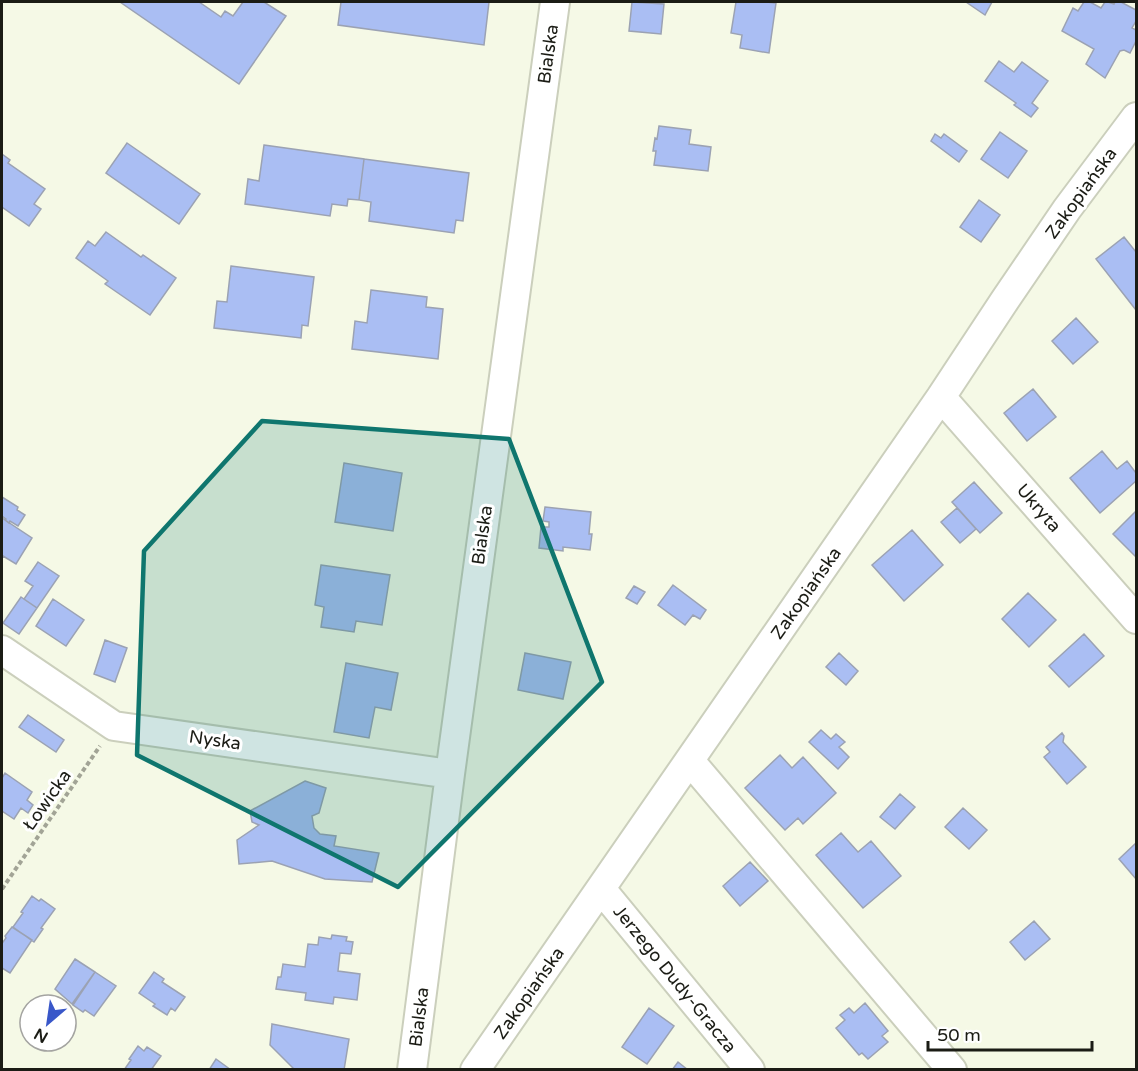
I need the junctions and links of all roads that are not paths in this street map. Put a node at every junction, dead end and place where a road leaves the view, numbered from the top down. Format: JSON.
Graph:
{"nodes":[{"id":1,"x":555,"y":2,"type":"edge"},
{"id":2,"x":1137,"y":117,"type":"edge"},
{"id":3,"x":941,"y":398,"type":"junction"},
{"id":4,"x":1137,"y":619,"type":"edge"},
{"id":5,"x":2,"y":650,"type":"edge"},
{"id":6,"x":690,"y":761,"type":"junction"},
{"id":7,"x":450,"y":774,"type":"junction"},
{"id":8,"x":601,"y":889,"type":"junction"},
{"id":9,"x":412,"y":1070,"type":"edge"},
{"id":10,"x":475,"y":1070,"type":"edge"},
{"id":11,"x":750,"y":1070,"type":"edge"},
{"id":12,"x":952,"y":1070,"type":"edge"}],
"edges":[{"from":1,"to":7,"type":"street","name":"Bialska"},
{"from":2,"to":3,"type":"street","name":"Zakopiańska"},
{"from":3,"to":4,"type":"street","name":"Ukryta"},
{"from":3,"to":6,"type":"street","name":"Zakopiańska"},
{"from":5,"to":7,"type":"street","name":"Nyska"},
{"from":6,"to":8,"type":"street","name":"Zakopiańska"},
{"from":6,"to":12,"type":"street"},
{"from":7,"to":9,"type":"street","name":"Bialska"},
{"from":8,"to":10,"type":"street","name":"Zakopiańska"},
{"from":8,"to":11,"type":"street","name":"Jerzego Dudy-Gracza"}]}
